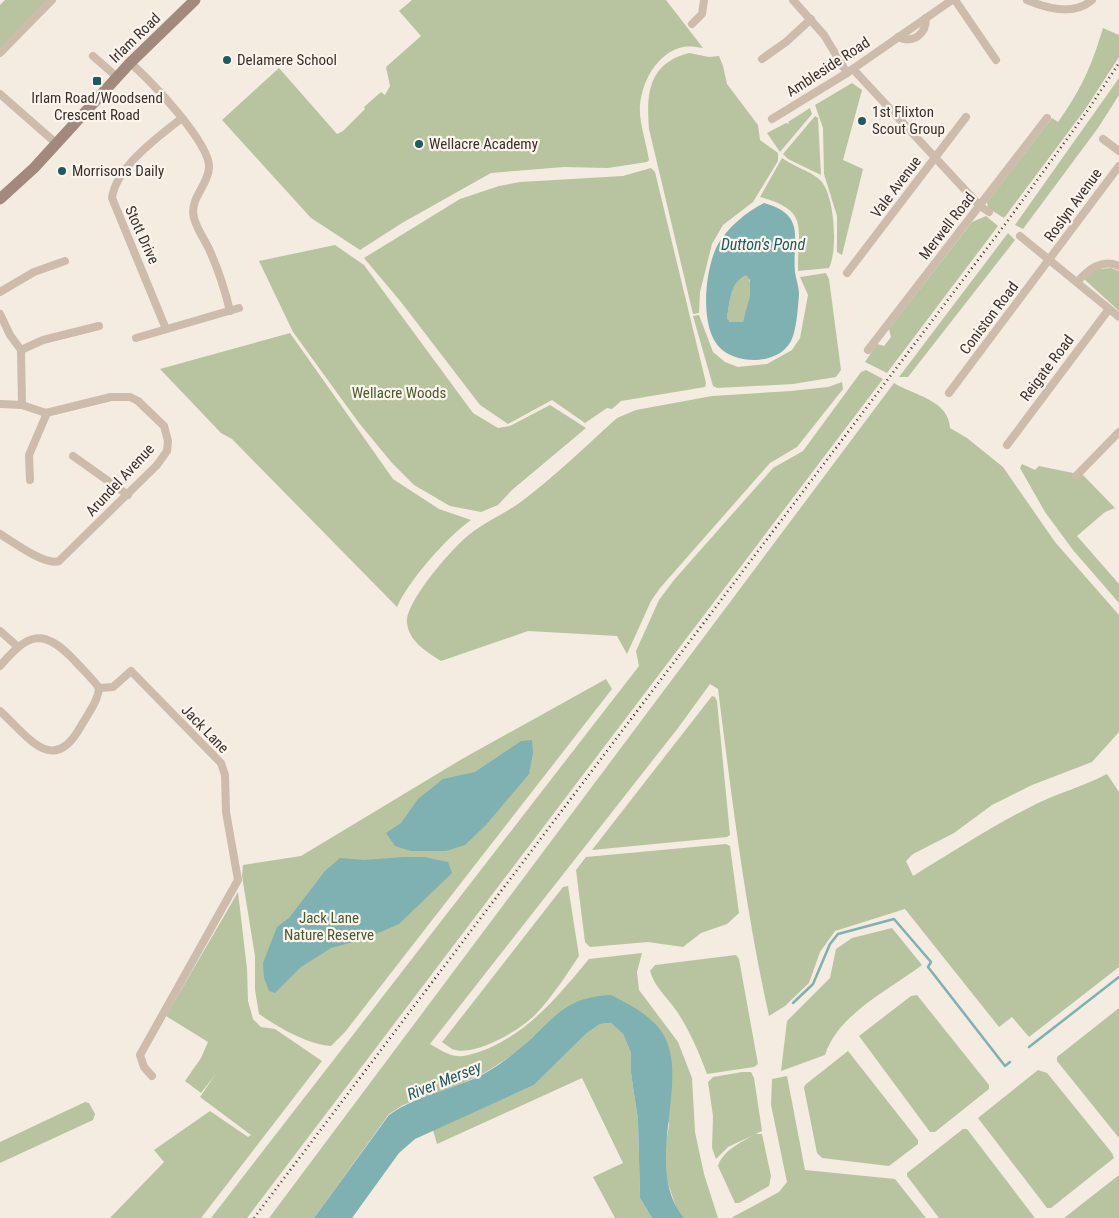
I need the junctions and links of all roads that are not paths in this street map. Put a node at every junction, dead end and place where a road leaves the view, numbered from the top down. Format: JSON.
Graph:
{"nodes":[{"id":1,"x":52,"y":0,"type":"edge"},
{"id":2,"x":195,"y":0,"type":"edge"},
{"id":3,"x":704,"y":0,"type":"edge"},
{"id":4,"x":793,"y":0,"type":"edge"},
{"id":5,"x":953,"y":0,"type":"edge"},
{"id":6,"x":1028,"y":0,"type":"edge"},
{"id":7,"x":1092,"y":0,"type":"edge"},
{"id":8,"x":811,"y":19,"type":"junction"},
{"id":9,"x":692,"y":24,"type":"dead end"},
{"id":10,"x":0,"y":53,"type":"edge"},
{"id":11,"x":93,"y":56,"type":"dead end"},
{"id":12,"x":996,"y":60,"type":"dead end"},
{"id":13,"x":130,"y":62,"type":"junction"},
{"id":14,"x":775,"y":62,"type":"dead end"},
{"id":15,"x":850,"y":71,"type":"junction"},
{"id":16,"x":117,"y":77,"type":"junction"},
{"id":17,"x":0,"y":94,"type":"edge"},
{"id":18,"x":966,"y":117,"type":"dead end"},
{"id":19,"x":182,"y":118,"type":"junction"},
{"id":20,"x":1047,"y":118,"type":"dead end"},
{"id":21,"x":772,"y":119,"type":"dead end"},
{"id":22,"x":1103,"y":138,"type":"dead end"},
{"id":23,"x":57,"y":144,"type":"junction"},
{"id":24,"x":1119,"y":151,"type":"edge"},
{"id":25,"x":936,"y":157,"type":"junction"},
{"id":26,"x":1119,"y":166,"type":"edge"},
{"id":27,"x":0,"y":199,"type":"edge"},
{"id":28,"x":980,"y":206,"type":"junction"},
{"id":29,"x":989,"y":212,"type":"dead end"},
{"id":30,"x":1020,"y":236,"type":"dead end"},
{"id":31,"x":64,"y":260,"type":"dead end"},
{"id":32,"x":1050,"y":260,"type":"junction"},
{"id":33,"x":1119,"y":266,"type":"edge"},
{"id":34,"x":847,"y":274,"type":"dead end"},
{"id":35,"x":1077,"y":282,"type":"junction"},
{"id":36,"x":0,"y":292,"type":"edge"},
{"id":37,"x":239,"y":308,"type":"dead end"},
{"id":38,"x":1109,"y":308,"type":"junction"},
{"id":39,"x":230,"y":311,"type":"junction"},
{"id":40,"x":0,"y":314,"type":"edge"},
{"id":41,"x":1119,"y":317,"type":"edge"},
{"id":42,"x":98,"y":326,"type":"dead end"},
{"id":43,"x":166,"y":329,"type":"junction"},
{"id":44,"x":136,"y":338,"type":"dead end"},
{"id":45,"x":21,"y":350,"type":"junction"},
{"id":46,"x":868,"y":350,"type":"dead end"},
{"id":47,"x":949,"y":393,"type":"dead end"},
{"id":48,"x":0,"y":404,"type":"edge"},
{"id":49,"x":22,"y":405,"type":"junction"},
{"id":50,"x":46,"y":413,"type":"junction"},
{"id":51,"x":1119,"y":432,"type":"edge"},
{"id":52,"x":1007,"y":444,"type":"dead end"},
{"id":53,"x":76,"y":461,"type":"dead end"},
{"id":54,"x":27,"y":475,"type":"dead end"},
{"id":55,"x":1076,"y":476,"type":"dead end"},
{"id":56,"x":128,"y":495,"type":"junction"},
{"id":57,"x":0,"y":534,"type":"edge"},
{"id":58,"x":0,"y":632,"type":"edge"},
{"id":59,"x":17,"y":646,"type":"junction"},
{"id":60,"x":0,"y":666,"type":"edge"},
{"id":61,"x":99,"y":688,"type":"junction"},
{"id":62,"x":0,"y":711,"type":"edge"},
{"id":63,"x":152,"y":1076,"type":"dead end"}],
"edges":[{"from":1,"to":10,"type":"street"},
{"from":2,"to":13,"type":"street","name":"Irlam Road"},
{"from":3,"to":9,"type":"street"},
{"from":4,"to":8,"type":"street"},
{"from":5,"to":12,"type":"street"},
{"from":5,"to":15,"type":"street","name":"Ambleside Road"},
{"from":6,"to":7,"type":"street"},
{"from":8,"to":14,"type":"street"},
{"from":8,"to":15,"type":"street"},
{"from":11,"to":16,"type":"street","name":"Irlam Road"},
{"from":13,"to":16,"type":"street","name":"Irlam Road"},
{"from":13,"to":19,"type":"street"},
{"from":15,"to":21,"type":"street","name":"Ambleside Road"},
{"from":15,"to":25,"type":"street"},
{"from":16,"to":23,"type":"street","name":"Irlam Road"},
{"from":17,"to":23,"type":"street"},
{"from":18,"to":25,"type":"street","name":"Vale Avenue"},
{"from":19,"to":39,"type":"street"},
{"from":19,"to":43,"type":"street","name":"Stott Drive"},
{"from":20,"to":28,"type":"street","name":"Merwell Road"},
{"from":22,"to":24,"type":"street"},
{"from":23,"to":27,"type":"street","name":"Irlam Road"},
{"from":25,"to":28,"type":"street"},
{"from":25,"to":34,"type":"street","name":"Vale Avenue"},
{"from":26,"to":32,"type":"street","name":"Roslyn Avenue"},
{"from":28,"to":29,"type":"street"},
{"from":28,"to":46,"type":"street","name":"Merwell Road"},
{"from":30,"to":32,"type":"street"},
{"from":31,"to":36,"type":"street"},
{"from":32,"to":35,"type":"street"},
{"from":32,"to":47,"type":"street","name":"Coniston Road"},
{"from":33,"to":35,"type":"street"},
{"from":35,"to":38,"type":"street"},
{"from":37,"to":39,"type":"street"},
{"from":38,"to":41,"type":"street"},
{"from":38,"to":52,"type":"street","name":"Reigate Road"},
{"from":39,"to":43,"type":"street"},
{"from":40,"to":45,"type":"street"},
{"from":42,"to":45,"type":"street"},
{"from":43,"to":44,"type":"street"},
{"from":45,"to":49,"type":"street"},
{"from":48,"to":49,"type":"street"},
{"from":49,"to":50,"type":"street"},
{"from":50,"to":54,"type":"street"},
{"from":50,"to":56,"type":"street","name":"Arundel Avenue"},
{"from":51,"to":55,"type":"street"},
{"from":53,"to":56,"type":"street"},
{"from":56,"to":57,"type":"street","name":"Arundel Avenue"},
{"from":58,"to":59,"type":"street"},
{"from":59,"to":60,"type":"street"},
{"from":59,"to":61,"type":"street"},
{"from":61,"to":62,"type":"street"},
{"from":61,"to":63,"type":"street","name":"Jack Lane"}]}
